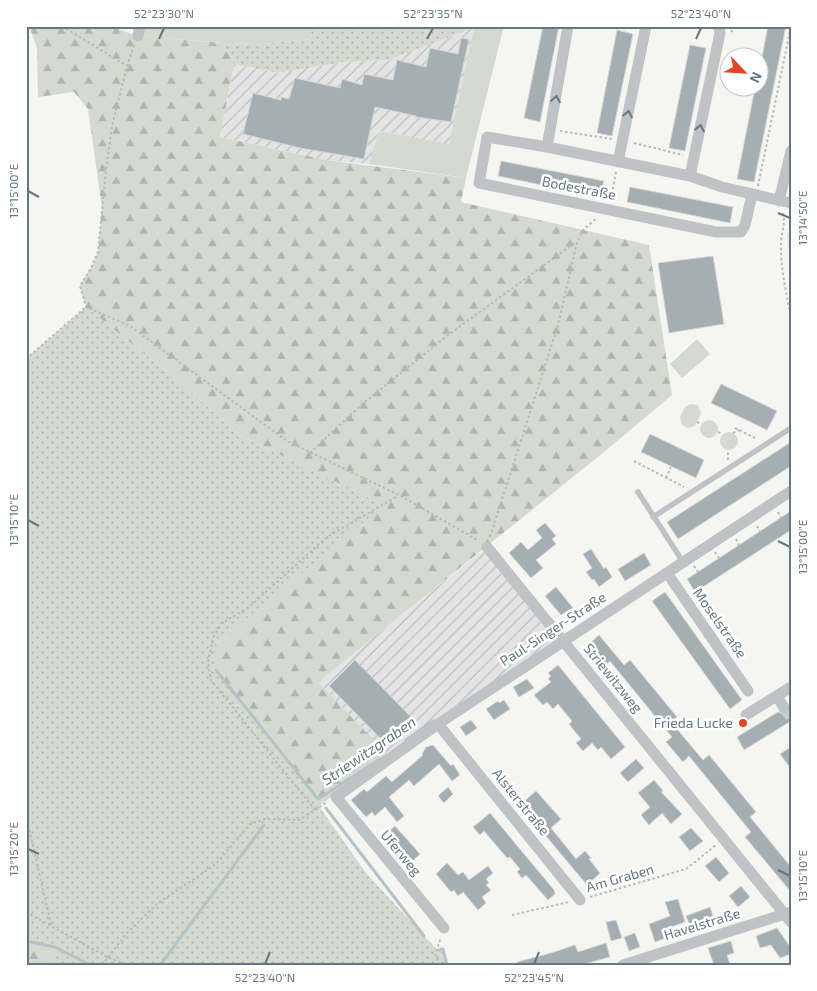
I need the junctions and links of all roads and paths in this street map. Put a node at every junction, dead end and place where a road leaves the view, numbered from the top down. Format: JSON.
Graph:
{"nodes":[{"id":1,"x":61,"y":26,"type":"edge"},
{"id":2,"x":568,"y":26,"type":"edge"},
{"id":3,"x":646,"y":26,"type":"edge"},
{"id":4,"x":719,"y":26,"type":"edge"},
{"id":5,"x":791,"y":26,"type":"edge"},
{"id":6,"x":139,"y":31,"type":"edge"},
{"id":7,"x":127,"y":66,"type":"junction"},
{"id":8,"x":547,"y":147,"type":"junction"},
{"id":9,"x":791,"y":151,"type":"edge"},
{"id":10,"x":618,"y":162,"type":"junction"},
{"id":11,"x":690,"y":176,"type":"junction"},
{"id":12,"x":754,"y":196,"type":"junction"},
{"id":13,"x":785,"y":202,"type":"edge"},
{"id":14,"x":609,"y":209,"type":"junction"},
{"id":15,"x":785,"y":220,"type":"dead end"},
{"id":16,"x":577,"y":242,"type":"junction"},
{"id":17,"x":86,"y":307,"type":"junction"},
{"id":18,"x":791,"y":318,"type":"edge"},
{"id":19,"x":26,"y":359,"type":"edge"},
{"id":20,"x":697,"y":422,"type":"dead end"},
{"id":21,"x":701,"y":424,"type":"dead end"},
{"id":22,"x":735,"y":428,"type":"dead end"},
{"id":23,"x":791,"y":428,"type":"edge"},
{"id":24,"x":738,"y":430,"type":"junction"},
{"id":25,"x":718,"y":432,"type":"dead end"},
{"id":26,"x":734,"y":433,"type":"dead end"},
{"id":27,"x":722,"y":434,"type":"dead end"},
{"id":28,"x":766,"y":444,"type":"junction"},
{"id":29,"x":310,"y":453,"type":"junction"},
{"id":30,"x":634,"y":461,"type":"dead end"},
{"id":31,"x":672,"y":467,"type":"dead end"},
{"id":32,"x":666,"y":478,"type":"junction"},
{"id":33,"x":693,"y":491,"type":"junction"},
{"id":34,"x":638,"y":492,"type":"dead end"},
{"id":35,"x":791,"y":492,"type":"edge"},
{"id":36,"x":399,"y":495,"type":"junction"},
{"id":37,"x":776,"y":510,"type":"dead end"},
{"id":38,"x":654,"y":517,"type":"junction"},
{"id":39,"x":781,"y":518,"type":"dead end"},
{"id":40,"x":755,"y":524,"type":"dead end"},
{"id":41,"x":760,"y":531,"type":"dead end"},
{"id":42,"x":735,"y":537,"type":"dead end"},
{"id":43,"x":740,"y":545,"type":"dead end"},
{"id":44,"x":487,"y":546,"type":"junction"},
{"id":45,"x":683,"y":562,"type":"junction"},
{"id":46,"x":667,"y":573,"type":"junction"},
{"id":47,"x":564,"y":640,"type":"junction"},
{"id":48,"x":791,"y":687,"type":"edge"},
{"id":49,"x":748,"y":691,"type":"dead end"},
{"id":50,"x":777,"y":696,"type":"junction"},
{"id":51,"x":784,"y":708,"type":"tunnel mouth"},
{"id":52,"x":746,"y":716,"type":"dead end"},
{"id":53,"x":438,"y":724,"type":"junction"},
{"id":54,"x":336,"y":797,"type":"junction"},
{"id":55,"x":315,"y":810,"type":"junction"},
{"id":56,"x":26,"y":816,"type":"edge"},
{"id":57,"x":723,"y":838,"type":"junction"},
{"id":58,"x":580,"y":900,"type":"junction"},
{"id":59,"x":26,"y":912,"type":"edge"},
{"id":60,"x":512,"y":915,"type":"dead end"},
{"id":61,"x":789,"y":916,"type":"edge"},
{"id":62,"x":51,"y":926,"type":"junction"},
{"id":63,"x":444,"y":928,"type":"joint"},
{"id":64,"x":109,"y":958,"type":"junction"},
{"id":65,"x":102,"y":965,"type":"edge"},
{"id":66,"x":128,"y":965,"type":"edge"},
{"id":67,"x":440,"y":965,"type":"edge"},
{"id":68,"x":623,"y":965,"type":"edge"}],
"edges":[{"from":1,"to":7,"type":"path"},
{"from":8,"to":2,"type":"street","one_way":true},
{"from":10,"to":3,"type":"street","one_way":true},
{"from":11,"to":4,"type":"street","one_way":true},
{"from":5,"to":12,"type":"path"},
{"from":6,"to":7,"type":"path"},
{"from":7,"to":17,"type":"path"},
{"from":8,"to":10,"type":"street","name":"Bodestraße"},
{"from":8,"to":14,"type":"street","name":"Bodestraße"},
{"from":9,"to":13,"type":"street"},
{"from":10,"to":11,"type":"street","name":"Bodestraße"},
{"from":10,"to":14,"type":"path"},
{"from":11,"to":12,"type":"street","name":"Bodestraße"},
{"from":12,"to":13,"type":"street","name":"Bodestraße"},
{"from":12,"to":14,"type":"street","name":"Bodestraße"},
{"from":14,"to":16,"type":"path"},
{"from":15,"to":18,"type":"path"},
{"from":16,"to":29,"type":"path"},
{"from":16,"to":44,"type":"path"},
{"from":17,"to":19,"type":"path"},
{"from":17,"to":29,"type":"path"},
{"from":20,"to":21,"type":"path"},
{"from":22,"to":24,"type":"path"},
{"from":23,"to":28,"type":"lane"},
{"from":24,"to":26,"type":"path"},
{"from":24,"to":28,"type":"path"},
{"from":25,"to":27,"type":"path"},
{"from":28,"to":33,"type":"lane"},
{"from":29,"to":36,"type":"path"},
{"from":30,"to":32,"type":"path"},
{"from":31,"to":32,"type":"path"},
{"from":32,"to":33,"type":"path"},
{"from":33,"to":38,"type":"lane"},
{"from":34,"to":38,"type":"lane"},
{"from":35,"to":45,"type":"street","name":"Paul-Singer-Straße"},
{"from":36,"to":44,"type":"path"},
{"from":36,"to":55,"type":"path"},
{"from":37,"to":39,"type":"path"},
{"from":38,"to":45,"type":"lane"},
{"from":40,"to":41,"type":"path"},
{"from":42,"to":43,"type":"path"},
{"from":44,"to":47,"type":"street","name":"Striewitzweg"},
{"from":45,"to":46,"type":"street","name":"Paul-Singer-Straße"},
{"from":46,"to":47,"type":"street","name":"Paul-Singer-Straße"},
{"from":46,"to":49,"type":"street","name":"Moselstraße"},
{"from":47,"to":53,"type":"street","name":"Paul-Singer-Straße"},
{"from":47,"to":57,"type":"street","name":"Striewitzweg"},
{"from":48,"to":50,"type":"street"},
{"from":50,"to":51,"type":"street"},
{"from":50,"to":52,"type":"street"},
{"from":53,"to":54,"type":"street","name":"Paul-Singer-Straße"},
{"from":53,"to":58,"type":"street","name":"Alsterstraße"},
{"from":54,"to":55,"type":"path"},
{"from":54,"to":63,"type":"street","name":"Uferweg"},
{"from":55,"to":64,"type":"path"},
{"from":56,"to":62,"type":"path"},
{"from":57,"to":58,"type":"path","name":"Am Graben"},
{"from":57,"to":61,"type":"street","name":"Striewitzweg"},
{"from":58,"to":60,"type":"path","name":"Am Graben"},
{"from":59,"to":62,"type":"path"},
{"from":61,"to":68,"type":"street","name":"Havelstraße"},
{"from":62,"to":64,"type":"path"},
{"from":63,"to":67,"type":"path"},
{"from":64,"to":65,"type":"path"},
{"from":64,"to":66,"type":"path"}]}
